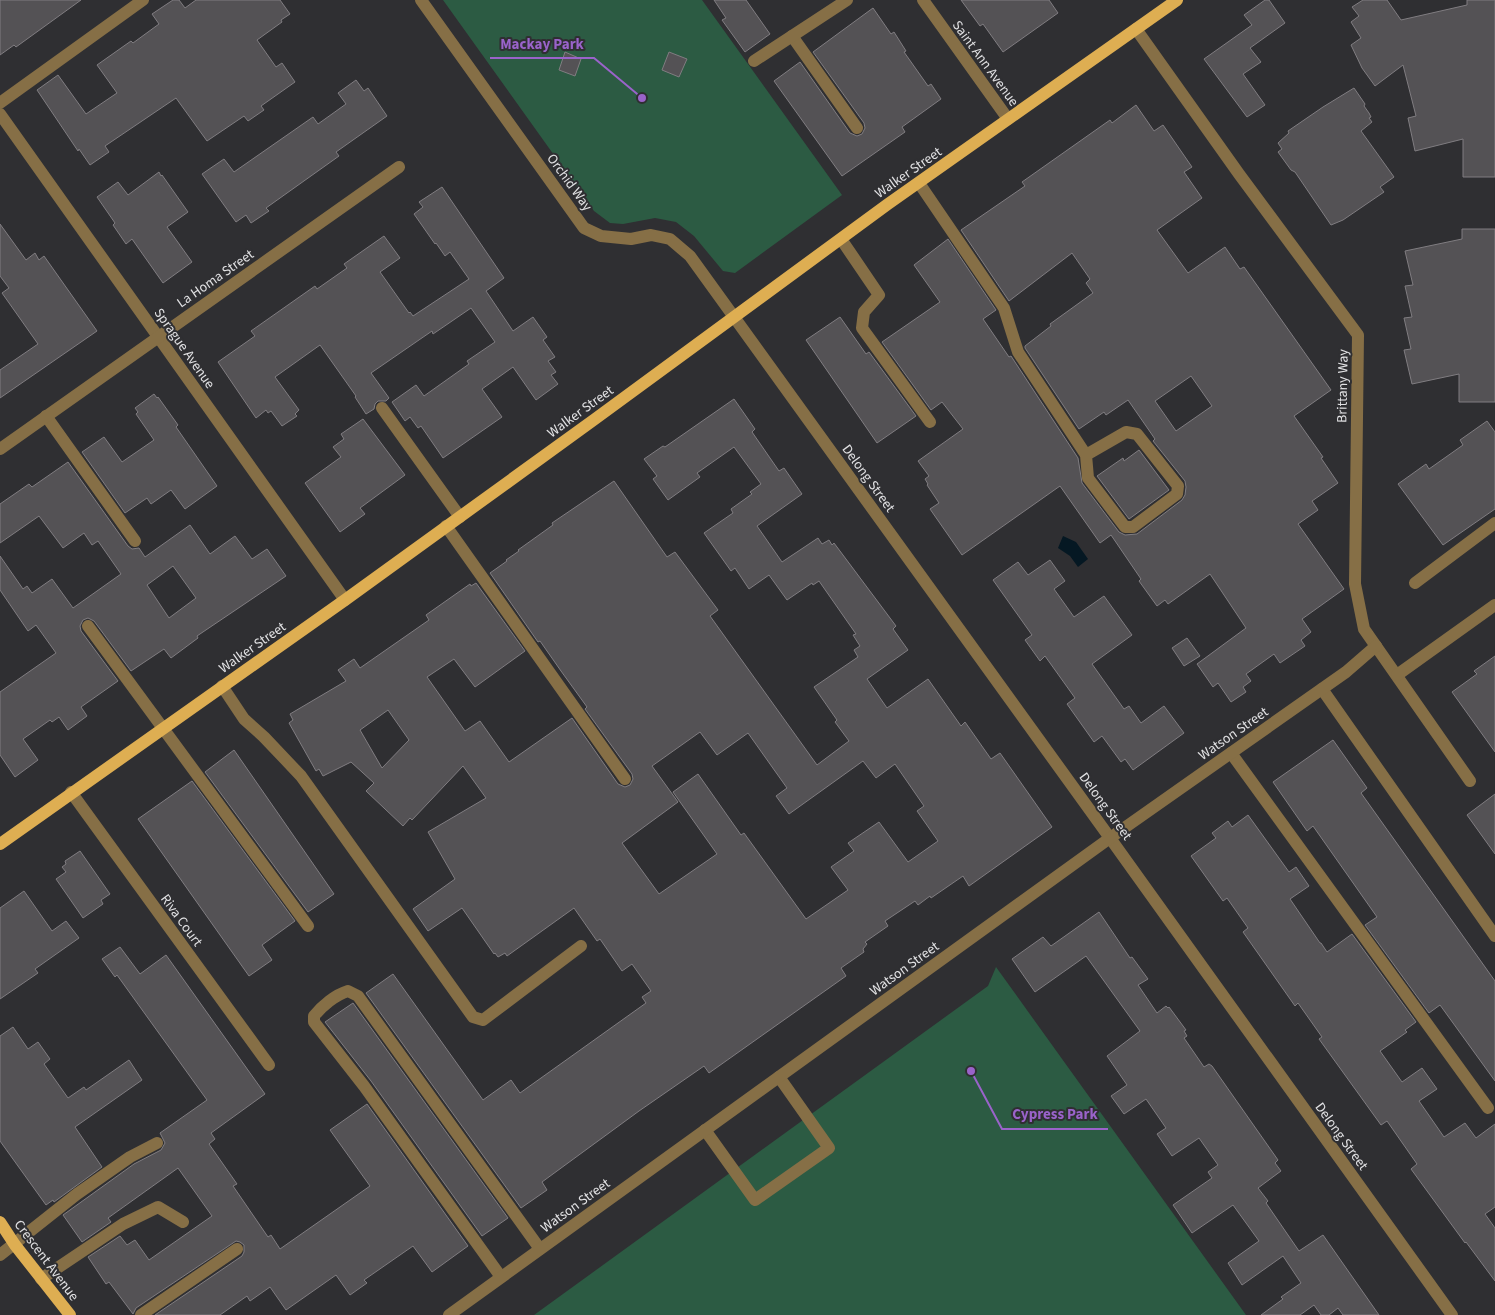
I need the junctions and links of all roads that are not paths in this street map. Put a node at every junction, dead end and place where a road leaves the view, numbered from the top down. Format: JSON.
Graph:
{"nodes":[{"id":1,"x":143,"y":0,"type":"edge"},
{"id":2,"x":421,"y":0,"type":"edge"},
{"id":3,"x":847,"y":0,"type":"edge"},
{"id":4,"x":923,"y":0,"type":"edge"},
{"id":5,"x":1177,"y":0,"type":"edge"},
{"id":6,"x":1136,"y":29,"type":"junction"},
{"id":7,"x":792,"y":36,"type":"junction"},
{"id":8,"x":754,"y":61,"type":"dead end"},
{"id":9,"x":0,"y":102,"type":"edge"},
{"id":10,"x":0,"y":114,"type":"edge"},
{"id":11,"x":1008,"y":119,"type":"junction"},
{"id":12,"x":857,"y":128,"type":"dead end"},
{"id":13,"x":399,"y":167,"type":"dead end"},
{"id":14,"x":919,"y":182,"type":"junction"},
{"id":15,"x":841,"y":240,"type":"junction"},
{"id":16,"x":733,"y":318,"type":"junction"},
{"id":17,"x":158,"y":336,"type":"junction"},
{"id":18,"x":382,"y":408,"type":"dead end"},
{"id":19,"x":46,"y":416,"type":"junction"},
{"id":20,"x":930,"y":422,"type":"dead end"},
{"id":21,"x":0,"y":449,"type":"edge"},
{"id":22,"x":1086,"y":454,"type":"junction"},
{"id":23,"x":460,"y":517,"type":"junction"},
{"id":24,"x":1495,"y":522,"type":"edge"},
{"id":25,"x":446,"y":526,"type":"junction"},
{"id":26,"x":135,"y":541,"type":"dead end"},
{"id":27,"x":1415,"y":582,"type":"dead end"},
{"id":28,"x":345,"y":600,"type":"junction"},
{"id":29,"x":1495,"y":605,"type":"edge"},
{"id":30,"x":88,"y":626,"type":"dead end"},
{"id":31,"x":1376,"y":646,"type":"junction"},
{"id":32,"x":1397,"y":675,"type":"junction"},
{"id":33,"x":222,"y":686,"type":"junction"},
{"id":34,"x":1322,"y":689,"type":"junction"},
{"id":35,"x":163,"y":728,"type":"junction"},
{"id":36,"x":1231,"y":753,"type":"junction"},
{"id":37,"x":625,"y":779,"type":"dead end"},
{"id":38,"x":1470,"y":781,"type":"dead end"},
{"id":39,"x":71,"y":792,"type":"junction"},
{"id":40,"x":1110,"y":838,"type":"junction"},
{"id":41,"x":0,"y":844,"type":"edge"},
{"id":42,"x":308,"y":926,"type":"dead end"},
{"id":43,"x":1495,"y":936,"type":"edge"},
{"id":44,"x":581,"y":946,"type":"dead end"},
{"id":45,"x":269,"y":1065,"type":"dead end"},
{"id":46,"x":779,"y":1077,"type":"junction"},
{"id":47,"x":1488,"y":1108,"type":"dead end"},
{"id":48,"x":705,"y":1130,"type":"junction"},
{"id":49,"x":157,"y":1143,"type":"dead end"},
{"id":50,"x":0,"y":1222,"type":"edge"},
{"id":51,"x":183,"y":1222,"type":"dead end"},
{"id":52,"x":15,"y":1245,"type":"junction"},
{"id":53,"x":237,"y":1249,"type":"dead end"},
{"id":54,"x":540,"y":1249,"type":"junction"},
{"id":55,"x":0,"y":1255,"type":"edge"},
{"id":56,"x":501,"y":1277,"type":"junction"},
{"id":57,"x":41,"y":1279,"type":"junction"},
{"id":58,"x":70,"y":1315,"type":"edge"},
{"id":59,"x":141,"y":1315,"type":"edge"},
{"id":60,"x":449,"y":1315,"type":"edge"},
{"id":61,"x":1452,"y":1315,"type":"edge"}],
"edges":[{"from":1,"to":9,"type":"street"},
{"from":2,"to":16,"type":"street","name":"Orchid Way"},
{"from":3,"to":7,"type":"street"},
{"from":4,"to":11,"type":"street","name":"Saint Ann Avenue"},
{"from":5,"to":6,"type":"main road","name":"Walker Street"},
{"from":6,"to":11,"type":"main road","name":"Walker Street"},
{"from":6,"to":31,"type":"street","name":"Brittany Way"},
{"from":7,"to":8,"type":"street"},
{"from":7,"to":12,"type":"street"},
{"from":10,"to":17,"type":"street","name":"Sprague Avenue"},
{"from":11,"to":14,"type":"main road","name":"Walker Street"},
{"from":13,"to":17,"type":"street","name":"La Homa Street"},
{"from":14,"to":15,"type":"main road","name":"Walker Street"},
{"from":14,"to":22,"type":"street"},
{"from":15,"to":16,"type":"main road","name":"Walker Street"},
{"from":15,"to":20,"type":"street"},
{"from":16,"to":23,"type":"main road","name":"Walker Street"},
{"from":16,"to":40,"type":"street","name":"Delong Street"},
{"from":17,"to":19,"type":"street","name":"La Homa Street"},
{"from":17,"to":28,"type":"street","name":"Sprague Avenue"},
{"from":18,"to":23,"type":"street"},
{"from":19,"to":21,"type":"street","name":"La Homa Street"},
{"from":19,"to":26,"type":"street"},
{"from":22,"to":22,"type":"street"},
{"from":23,"to":25,"type":"main road","name":"Walker Street"},
{"from":24,"to":27,"type":"street"},
{"from":25,"to":28,"type":"main road","name":"Walker Street"},
{"from":25,"to":37,"type":"street"},
{"from":28,"to":33,"type":"main road","name":"Walker Street"},
{"from":29,"to":32,"type":"street"},
{"from":30,"to":35,"type":"street"},
{"from":31,"to":32,"type":"street","name":"Brittany Way"},
{"from":31,"to":34,"type":"street","name":"Watson Street"},
{"from":32,"to":38,"type":"street","name":"Brittany Way"},
{"from":33,"to":35,"type":"main road","name":"Walker Street"},
{"from":33,"to":44,"type":"street"},
{"from":34,"to":36,"type":"street","name":"Watson Street"},
{"from":34,"to":43,"type":"street"},
{"from":35,"to":39,"type":"main road","name":"Walker Street"},
{"from":35,"to":42,"type":"street"},
{"from":36,"to":40,"type":"street","name":"Watson Street"},
{"from":36,"to":47,"type":"street"},
{"from":39,"to":41,"type":"main road","name":"Walker Street"},
{"from":39,"to":45,"type":"street","name":"Riva Court"},
{"from":40,"to":46,"type":"street","name":"Watson Street"},
{"from":40,"to":61,"type":"street","name":"Delong Street"},
{"from":46,"to":48,"type":"street","name":"Watson Street"},
{"from":46,"to":48,"type":"street"},
{"from":48,"to":54,"type":"street","name":"Watson Street"},
{"from":49,"to":52,"type":"street"},
{"from":50,"to":52,"type":"main road","name":"Crescent Avenue"},
{"from":51,"to":57,"type":"street"},
{"from":52,"to":55,"type":"street"},
{"from":52,"to":57,"type":"main road","name":"Crescent Avenue"},
{"from":53,"to":59,"type":"street"},
{"from":54,"to":56,"type":"street","name":"Watson Street"},
{"from":54,"to":56,"type":"street"},
{"from":56,"to":60,"type":"street","name":"Watson Street"},
{"from":57,"to":58,"type":"main road","name":"Crescent Avenue"}]}
